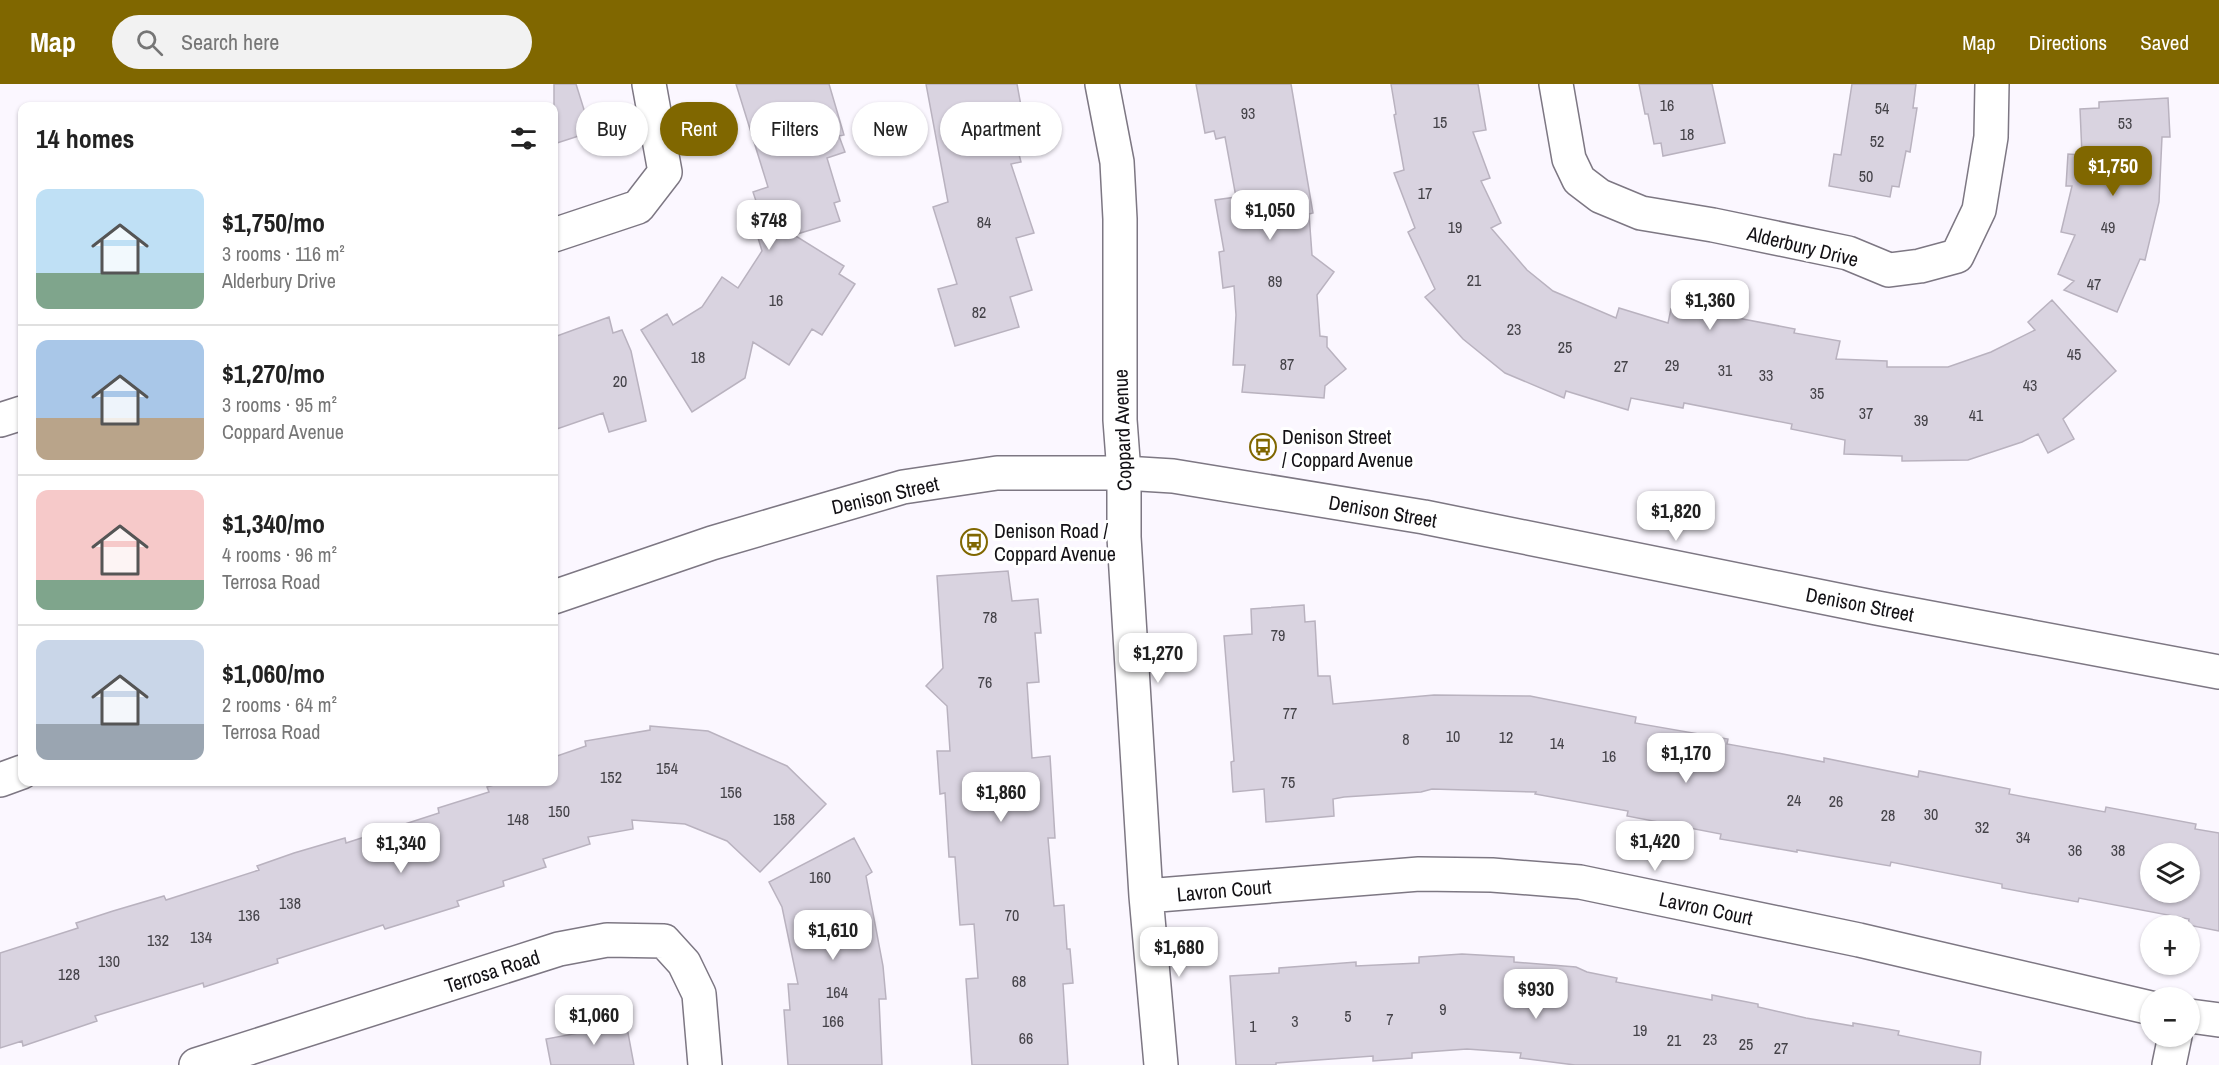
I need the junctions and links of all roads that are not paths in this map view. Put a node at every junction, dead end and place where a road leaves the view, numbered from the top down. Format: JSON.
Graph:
{"nodes":[{"id":1,"x":649,"y":84,"type":"edge"},
{"id":2,"x":1102,"y":84,"type":"edge"},
{"id":3,"x":1556,"y":84,"type":"edge"},
{"id":4,"x":1992,"y":84,"type":"edge"},
{"id":5,"x":558,"y":234,"type":"edge"},
{"id":6,"x":18,"y":414,"type":"edge"},
{"id":7,"x":0,"y":420,"type":"edge"},
{"id":8,"x":1124,"y":474,"type":"junction"},
{"id":9,"x":558,"y":596,"type":"edge"},
{"id":10,"x":2219,"y":672,"type":"edge"},
{"id":11,"x":18,"y":773,"type":"edge"},
{"id":12,"x":0,"y":780,"type":"edge"},
{"id":13,"x":1146,"y":896,"type":"junction"},
{"id":14,"x":2140,"y":1005,"type":"edge"},
{"id":15,"x":2200,"y":1017,"type":"edge"},
{"id":16,"x":2219,"y":1020,"type":"edge"},
{"id":17,"x":2173,"y":1047,"type":"edge"},
{"id":18,"x":196,"y":1065,"type":"edge"},
{"id":19,"x":705,"y":1065,"type":"edge"},
{"id":20,"x":1161,"y":1065,"type":"edge"},
{"id":21,"x":2169,"y":1065,"type":"edge"}],
"edges":[{"from":1,"to":5,"type":"street"},
{"from":2,"to":8,"type":"street","name":"Coppard Avenue"},
{"from":3,"to":4,"type":"street","name":"Alderbury Drive"},
{"from":6,"to":7,"type":"street"},
{"from":8,"to":9,"type":"street","name":"Denison Street"},
{"from":8,"to":10,"type":"street","name":"Denison Street"},
{"from":8,"to":13,"type":"street","name":"Coppard Avenue"},
{"from":11,"to":12,"type":"street"},
{"from":13,"to":14,"type":"street","name":"Lavron Court"},
{"from":13,"to":20,"type":"street","name":"Coppard Avenue"},
{"from":15,"to":16,"type":"street"},
{"from":17,"to":21,"type":"street"},
{"from":18,"to":19,"type":"street","name":"Terrosa Road"}]}
